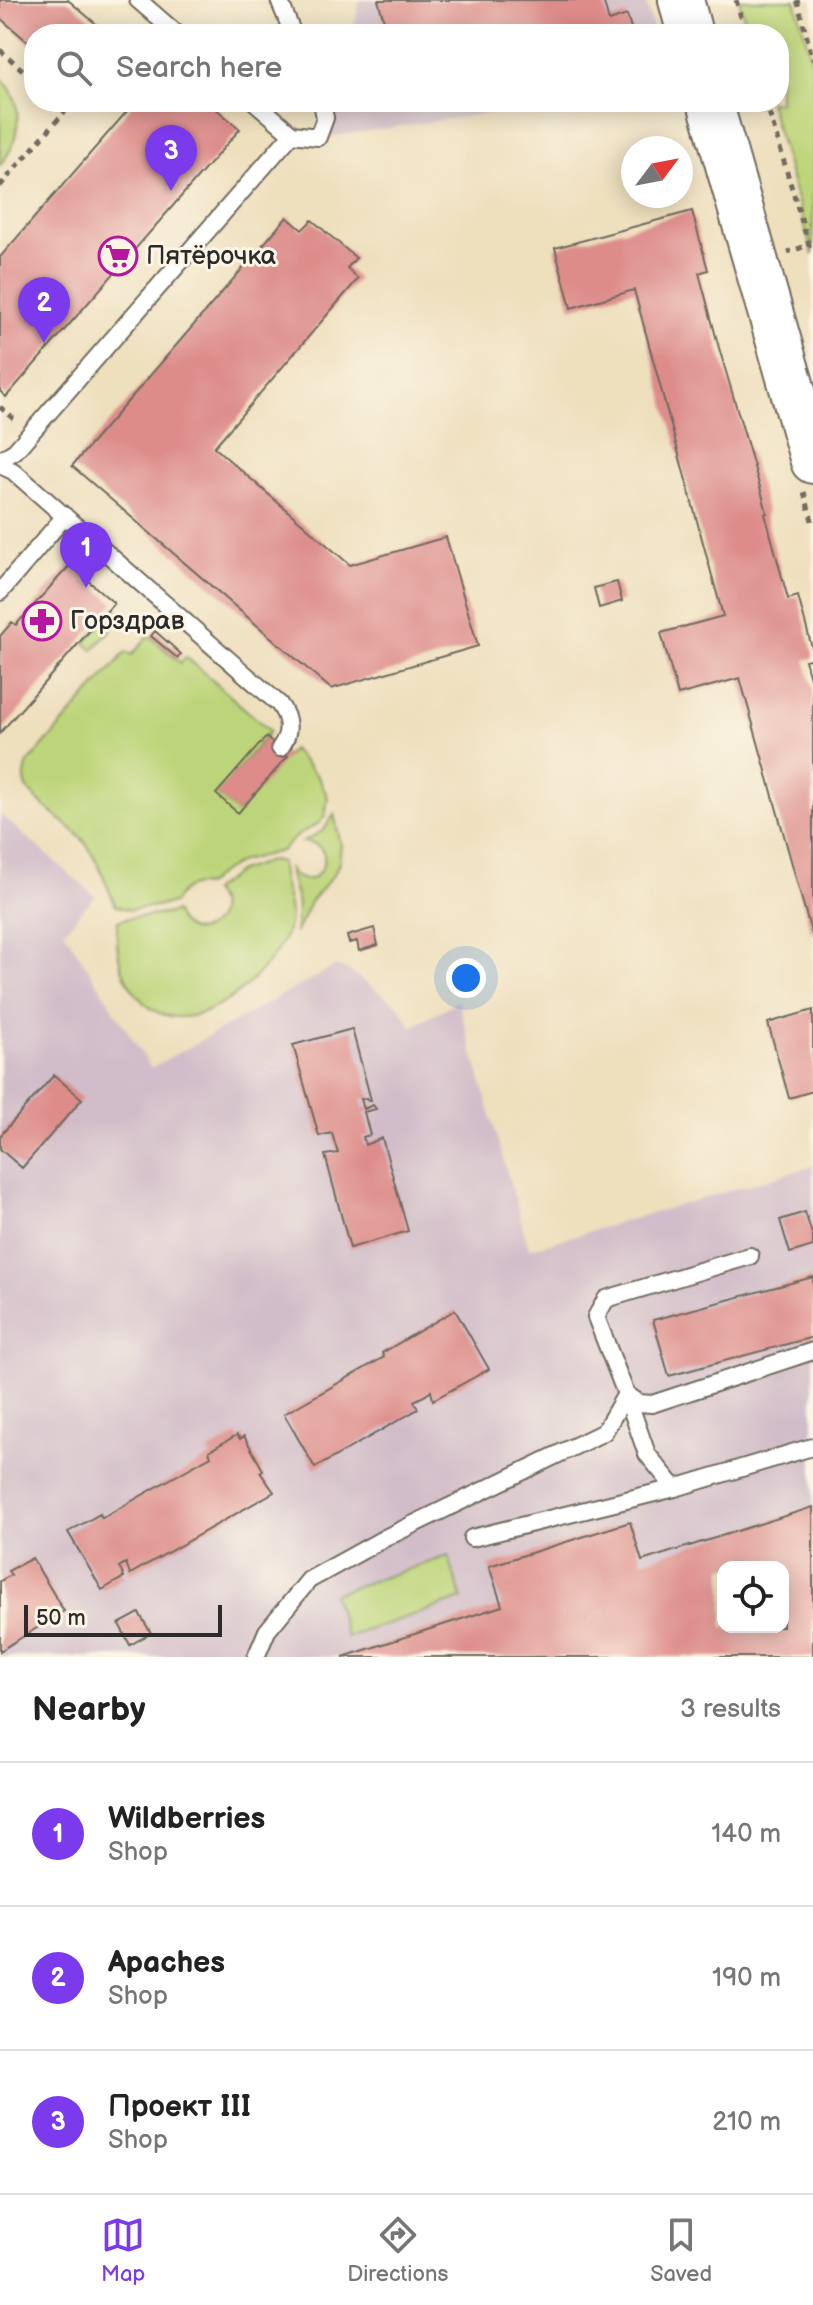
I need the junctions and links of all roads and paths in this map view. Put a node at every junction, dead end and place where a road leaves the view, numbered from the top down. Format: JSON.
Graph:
{"nodes":[{"id":1,"x":138,"y":0,"type":"edge"},
{"id":2,"x":279,"y":0,"type":"edge"},
{"id":3,"x":681,"y":0,"type":"edge"},
{"id":4,"x":736,"y":0,"type":"edge"},
{"id":5,"x":797,"y":0,"type":"edge"},
{"id":6,"x":166,"y":24,"type":"edge"},
{"id":7,"x":289,"y":24,"type":"edge"},
{"id":8,"x":687,"y":24,"type":"edge"},
{"id":9,"x":743,"y":24,"type":"edge"},
{"id":10,"x":0,"y":50,"type":"edge"},
{"id":11,"x":813,"y":60,"type":"edge"},
{"id":12,"x":24,"y":71,"type":"edge"},
{"id":13,"x":64,"y":112,"type":"edge"},
{"id":14,"x":267,"y":112,"type":"edge"},
{"id":15,"x":324,"y":112,"type":"edge"},
{"id":16,"x":713,"y":112,"type":"edge"},
{"id":17,"x":292,"y":134,"type":"junction"},
{"id":18,"x":0,"y":186,"type":"edge"},
{"id":19,"x":813,"y":461,"type":"edge"},
{"id":20,"x":0,"y":462,"type":"edge"},
{"id":21,"x":65,"y":516,"type":"junction"},
{"id":22,"x":0,"y":592,"type":"edge"},
{"id":23,"x":280,"y":748,"type":"dead end"},
{"id":24,"x":750,"y":1256,"type":"dead end"},
{"id":25,"x":813,"y":1351,"type":"edge"},
{"id":26,"x":626,"y":1394,"type":"junction"},
{"id":27,"x":812,"y":1447,"type":"edge"},
{"id":28,"x":675,"y":1488,"type":"junction"},
{"id":29,"x":472,"y":1538,"type":"dead end"},
{"id":30,"x":256,"y":1657,"type":"edge"}],
"edges":[{"from":1,"to":6,"type":"lane"},
{"from":2,"to":7,"type":"lane"},
{"from":3,"to":8,"type":"street"},
{"from":4,"to":9,"type":"path"},
{"from":5,"to":11,"type":"path"},
{"from":10,"to":12,"type":"path"},
{"from":13,"to":18,"type":"path"},
{"from":14,"to":17,"type":"lane"},
{"from":15,"to":17,"type":"lane"},
{"from":16,"to":19,"type":"street"},
{"from":17,"to":20,"type":"lane"},
{"from":20,"to":21,"type":"lane"},
{"from":21,"to":22,"type":"lane"},
{"from":21,"to":23,"type":"lane"},
{"from":24,"to":26,"type":"lane"},
{"from":25,"to":26,"type":"lane"},
{"from":26,"to":28,"type":"lane"},
{"from":26,"to":30,"type":"lane"},
{"from":27,"to":28,"type":"lane"},
{"from":28,"to":29,"type":"lane"}]}
